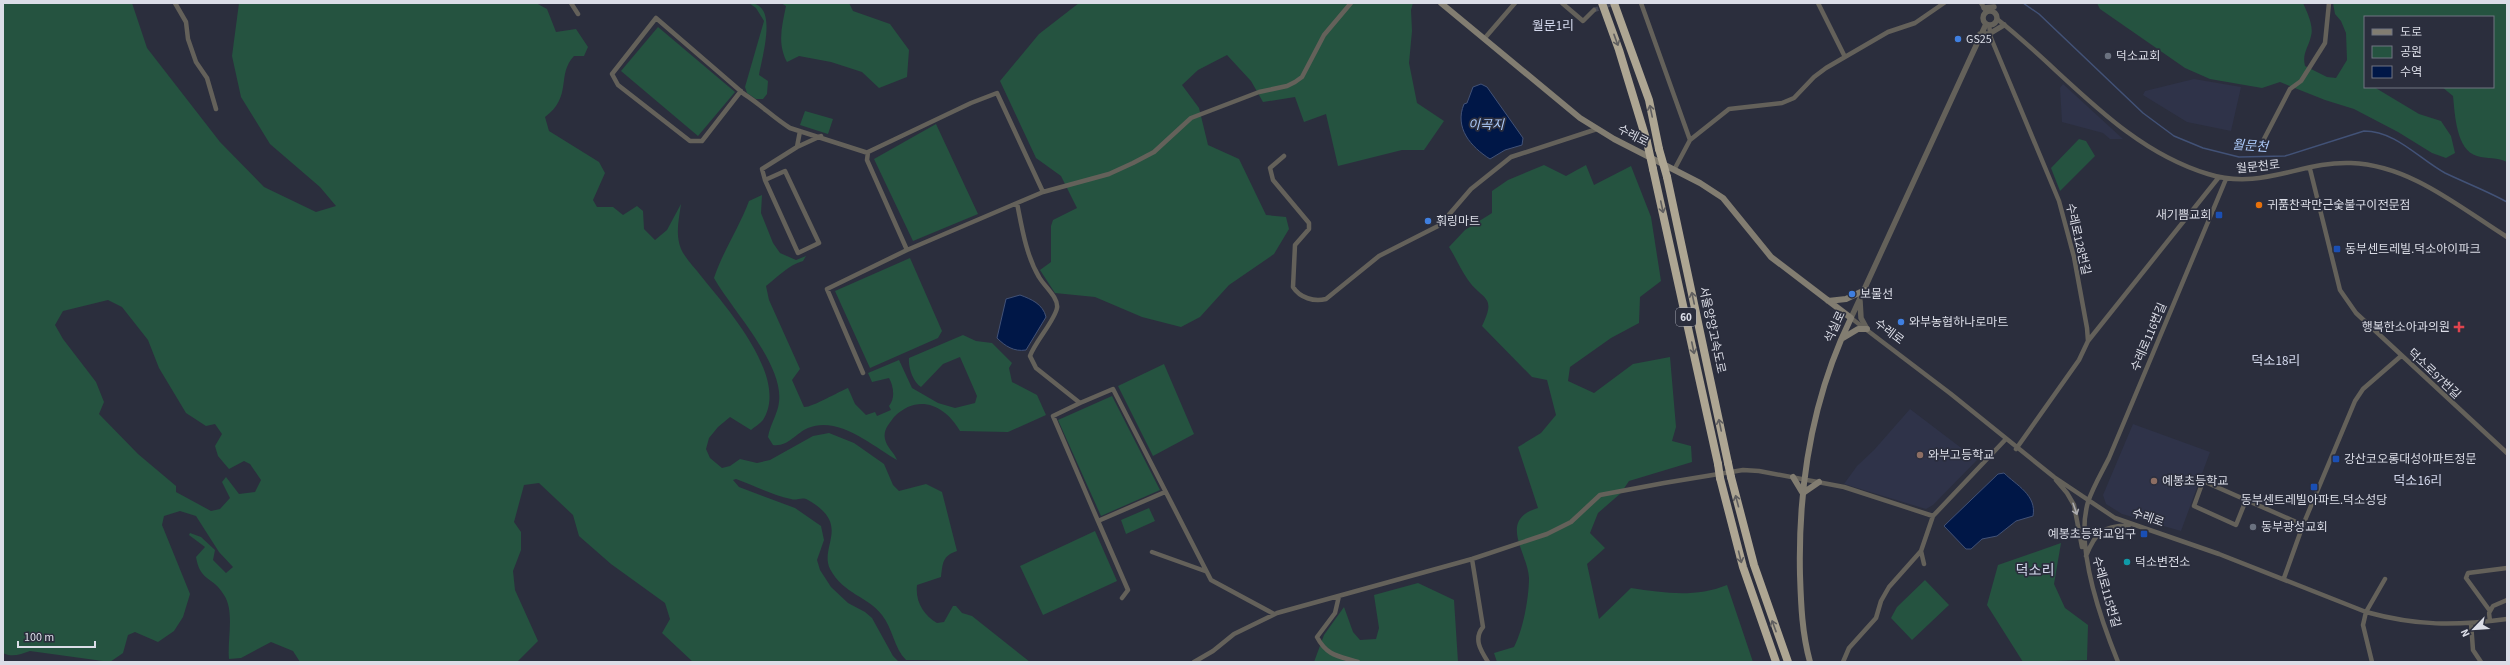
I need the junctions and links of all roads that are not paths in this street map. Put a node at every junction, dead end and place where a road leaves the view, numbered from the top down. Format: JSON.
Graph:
{"nodes":[{"id":1,"x":175,"y":3,"type":"edge"},
{"id":2,"x":571,"y":3,"type":"edge"},
{"id":3,"x":1350,"y":3,"type":"edge"},
{"id":4,"x":1441,"y":3,"type":"edge"},
{"id":5,"x":1515,"y":3,"type":"edge"},
{"id":6,"x":1562,"y":3,"type":"edge"},
{"id":7,"x":1602,"y":3,"type":"edge"},
{"id":8,"x":1614,"y":3,"type":"edge"},
{"id":9,"x":1641,"y":3,"type":"edge"},
{"id":10,"x":1818,"y":3,"type":"edge"},
{"id":11,"x":1944,"y":3,"type":"edge"},
{"id":12,"x":2329,"y":3,"type":"edge"},
{"id":13,"x":1989,"y":7,"type":"edge"},
{"id":14,"x":1594,"y":10,"type":"tunnel mouth"},
{"id":15,"x":578,"y":14,"type":"dead end"},
{"id":16,"x":1997,"y":19,"type":"junction"},
{"id":17,"x":1987,"y":24,"type":"junction"},
{"id":18,"x":2004,"y":25,"type":"junction"},
{"id":19,"x":1980,"y":34,"type":"junction"},
{"id":20,"x":1989,"y":34,"type":"junction"},
{"id":21,"x":1484,"y":39,"type":"junction"},
{"id":22,"x":1845,"y":56,"type":"junction"},
{"id":23,"x":741,"y":91,"type":"junction"},
{"id":24,"x":216,"y":108,"type":"dead end"},
{"id":25,"x":1597,"y":129,"type":"junction"},
{"id":26,"x":800,"y":131,"type":"junction"},
{"id":27,"x":821,"y":136,"type":"junction"},
{"id":28,"x":2264,"y":139,"type":"dead end"},
{"id":29,"x":1690,"y":140,"type":"junction"},
{"id":30,"x":797,"y":147,"type":"junction"},
{"id":31,"x":868,"y":153,"type":"junction"},
{"id":32,"x":1284,"y":156,"type":"dead end"},
{"id":33,"x":2310,"y":169,"type":"junction"},
{"id":34,"x":1674,"y":170,"type":"junction"},
{"id":35,"x":2218,"y":177,"type":"junction"},
{"id":36,"x":2226,"y":179,"type":"junction"},
{"id":37,"x":765,"y":180,"type":"junction"},
{"id":38,"x":1043,"y":192,"type":"junction"},
{"id":39,"x":1017,"y":203,"type":"junction"},
{"id":40,"x":2507,"y":237,"type":"edge"},
{"id":41,"x":907,"y":250,"type":"junction"},
{"id":42,"x":1865,"y":290,"type":"junction"},
{"id":43,"x":1860,"y":300,"type":"junction"},
{"id":44,"x":1828,"y":301,"type":"junction"},
{"id":45,"x":1851,"y":318,"type":"junction"},
{"id":46,"x":1867,"y":330,"type":"junction"},
{"id":47,"x":2088,"y":341,"type":"junction"},
{"id":48,"x":1840,"y":342,"type":"junction"},
{"id":49,"x":2401,"y":356,"type":"junction"},
{"id":50,"x":863,"y":373,"type":"dead end"},
{"id":51,"x":1080,"y":403,"type":"junction"},
{"id":52,"x":2005,"y":440,"type":"junction"},
{"id":53,"x":2016,"y":449,"type":"junction"},
{"id":54,"x":2507,"y":453,"type":"edge"},
{"id":55,"x":1793,"y":477,"type":"junction"},
{"id":56,"x":2054,"y":477,"type":"junction"},
{"id":57,"x":1804,"y":479,"type":"junction"},
{"id":58,"x":1819,"y":482,"type":"junction"},
{"id":59,"x":1166,"y":492,"type":"junction"},
{"id":60,"x":1803,"y":493,"type":"junction"},
{"id":61,"x":2246,"y":500,"type":"junction"},
{"id":62,"x":2088,"y":502,"type":"junction"},
{"id":63,"x":1933,"y":516,"type":"junction"},
{"id":64,"x":1098,"y":521,"type":"junction"},
{"id":65,"x":2131,"y":525,"type":"junction"},
{"id":66,"x":2303,"y":525,"type":"junction"},
{"id":67,"x":1921,"y":551,"type":"junction"},
{"id":68,"x":1152,"y":552,"type":"dead end"},
{"id":69,"x":2085,"y":556,"type":"junction"},
{"id":70,"x":1472,"y":560,"type":"junction"},
{"id":71,"x":1924,"y":564,"type":"dead end"},
{"id":72,"x":2507,"y":568,"type":"edge"},
{"id":73,"x":1206,"y":571,"type":"junction"},
{"id":74,"x":2284,"y":578,"type":"junction"},
{"id":75,"x":2385,"y":579,"type":"dead end"},
{"id":76,"x":1339,"y":596,"type":"junction"},
{"id":77,"x":1122,"y":598,"type":"dead end"},
{"id":78,"x":2507,"y":600,"type":"edge"},
{"id":79,"x":2366,"y":612,"type":"junction"},
{"id":80,"x":2490,"y":612,"type":"junction"},
{"id":81,"x":1274,"y":614,"type":"junction"},
{"id":82,"x":2507,"y":619,"type":"edge"},
{"id":83,"x":2490,"y":621,"type":"junction"},
{"id":84,"x":2471,"y":623,"type":"junction"},
{"id":85,"x":1194,"y":662,"type":"edge"},
{"id":86,"x":1358,"y":662,"type":"edge"},
{"id":87,"x":1488,"y":662,"type":"edge"},
{"id":88,"x":1776,"y":662,"type":"edge"},
{"id":89,"x":1788,"y":662,"type":"edge"},
{"id":90,"x":1810,"y":662,"type":"edge"},
{"id":91,"x":1843,"y":662,"type":"edge"},
{"id":92,"x":2118,"y":662,"type":"edge"},
{"id":93,"x":2372,"y":662,"type":"edge"},
{"id":94,"x":2481,"y":662,"type":"edge"}],
"edges":[{"from":1,"to":24,"type":"street"},
{"from":2,"to":15,"type":"street"},
{"from":3,"to":38,"type":"street"},
{"from":4,"to":21,"type":"main road","name":"수레로"},
{"from":5,"to":21,"type":"street"},
{"from":6,"to":14,"type":"street"},
{"from":7,"to":88,"type":"highway","name":"서울양양고속도로","number":"60","one_way":true,"bridge":true},
{"from":89,"to":8,"type":"highway","name":"서울양양고속도로","number":"60","one_way":true,"bridge":true},
{"from":9,"to":29,"type":"street"},
{"from":10,"to":22,"type":"street"},
{"from":11,"to":22,"type":"street"},
{"from":12,"to":28,"type":"street"},
{"from":13,"to":16,"type":"street"},
{"from":13,"to":17,"type":"street"},
{"from":16,"to":17,"type":"street"},
{"from":16,"to":18,"type":"street","name":"월문천로"},
{"from":17,"to":19,"type":"street","name":"석실로"},
{"from":17,"to":20,"type":"street","name":"수레로128번길"},
{"from":18,"to":20,"type":"street"},
{"from":18,"to":35,"type":"street","name":"월문천로"},
{"from":19,"to":20,"type":"street"},
{"from":19,"to":42,"type":"street","name":"석실로"},
{"from":20,"to":47,"type":"street","name":"수레로128번길"},
{"from":21,"to":25,"type":"main road","name":"수레로"},
{"from":22,"to":29,"type":"street"},
{"from":23,"to":23,"type":"street"},
{"from":23,"to":26,"type":"street"},
{"from":25,"to":32,"type":"street"},
{"from":25,"to":34,"type":"main road","name":"수레로"},
{"from":26,"to":27,"type":"street"},
{"from":26,"to":30,"type":"street"},
{"from":27,"to":30,"type":"street"},
{"from":27,"to":31,"type":"street"},
{"from":29,"to":34,"type":"street"},
{"from":30,"to":37,"type":"street"},
{"from":31,"to":38,"type":"street"},
{"from":31,"to":41,"type":"street"},
{"from":33,"to":36,"type":"street","name":"월문천로"},
{"from":33,"to":40,"type":"street","name":"월문천로"},
{"from":33,"to":49,"type":"street","name":"덕소로97번길"},
{"from":34,"to":44,"type":"main road","name":"수레로"},
{"from":35,"to":36,"type":"street","name":"월문천로"},
{"from":35,"to":47,"type":"street"},
{"from":36,"to":62,"type":"street","name":"수레로116번길"},
{"from":37,"to":37,"type":"street"},
{"from":38,"to":39,"type":"street"},
{"from":39,"to":41,"type":"street"},
{"from":39,"to":51,"type":"street"},
{"from":41,"to":50,"type":"street"},
{"from":42,"to":43,"type":"street","name":"석실로"},
{"from":42,"to":44,"type":"main road"},
{"from":43,"to":45,"type":"street","name":"석실로"},
{"from":43,"to":46,"type":"street"},
{"from":44,"to":45,"type":"main road","name":"수레로"},
{"from":45,"to":46,"type":"street","name":"수레로"},
{"from":45,"to":48,"type":"main road","name":"석실로"},
{"from":46,"to":48,"type":"main road"},
{"from":46,"to":52,"type":"street","name":"수레로"},
{"from":47,"to":53,"type":"street","name":"수레로128번길"},
{"from":48,"to":57,"type":"main road","name":"석실로"},
{"from":49,"to":54,"type":"street","name":"덕소로97번길"},
{"from":49,"to":66,"type":"street"},
{"from":51,"to":59,"type":"street"},
{"from":51,"to":64,"type":"street"},
{"from":52,"to":53,"type":"street","name":"수레로"},
{"from":52,"to":63,"type":"street"},
{"from":53,"to":56,"type":"street","name":"수레로"},
{"from":55,"to":57,"type":"street"},
{"from":55,"to":60,"type":"main road"},
{"from":55,"to":70,"type":"street"},
{"from":56,"to":62,"type":"street","name":"수레로"},
{"from":56,"to":69,"type":"street","one_way":true},
{"from":57,"to":58,"type":"street"},
{"from":57,"to":60,"type":"main road","name":"석실로"},
{"from":58,"to":60,"type":"main road"},
{"from":58,"to":63,"type":"street"},
{"from":59,"to":64,"type":"street"},
{"from":59,"to":73,"type":"street"},
{"from":60,"to":90,"type":"main road","name":"석실로"},
{"from":61,"to":61,"type":"street"},
{"from":61,"to":66,"type":"street"},
{"from":62,"to":65,"type":"street","name":"수레로"},
{"from":62,"to":69,"type":"street","name":"수레로115번길"},
{"from":63,"to":67,"type":"street"},
{"from":64,"to":77,"type":"street"},
{"from":65,"to":69,"type":"street"},
{"from":65,"to":74,"type":"street","name":"수레로"},
{"from":66,"to":74,"type":"street"},
{"from":67,"to":71,"type":"street"},
{"from":67,"to":91,"type":"street"},
{"from":68,"to":73,"type":"street"},
{"from":69,"to":92,"type":"street","name":"수레로115번길"},
{"from":70,"to":76,"type":"street"},
{"from":70,"to":87,"type":"street"},
{"from":72,"to":80,"type":"street"},
{"from":73,"to":81,"type":"street"},
{"from":74,"to":79,"type":"street","name":"수레로"},
{"from":75,"to":79,"type":"street"},
{"from":76,"to":81,"type":"street"},
{"from":76,"to":86,"type":"street"},
{"from":78,"to":80,"type":"street"},
{"from":79,"to":84,"type":"street","name":"수레로"},
{"from":79,"to":93,"type":"street"},
{"from":80,"to":83,"type":"street"},
{"from":81,"to":85,"type":"street"},
{"from":82,"to":83,"type":"street","name":"수레로"},
{"from":83,"to":84,"type":"street","name":"수레로"},
{"from":84,"to":94,"type":"street"}]}
